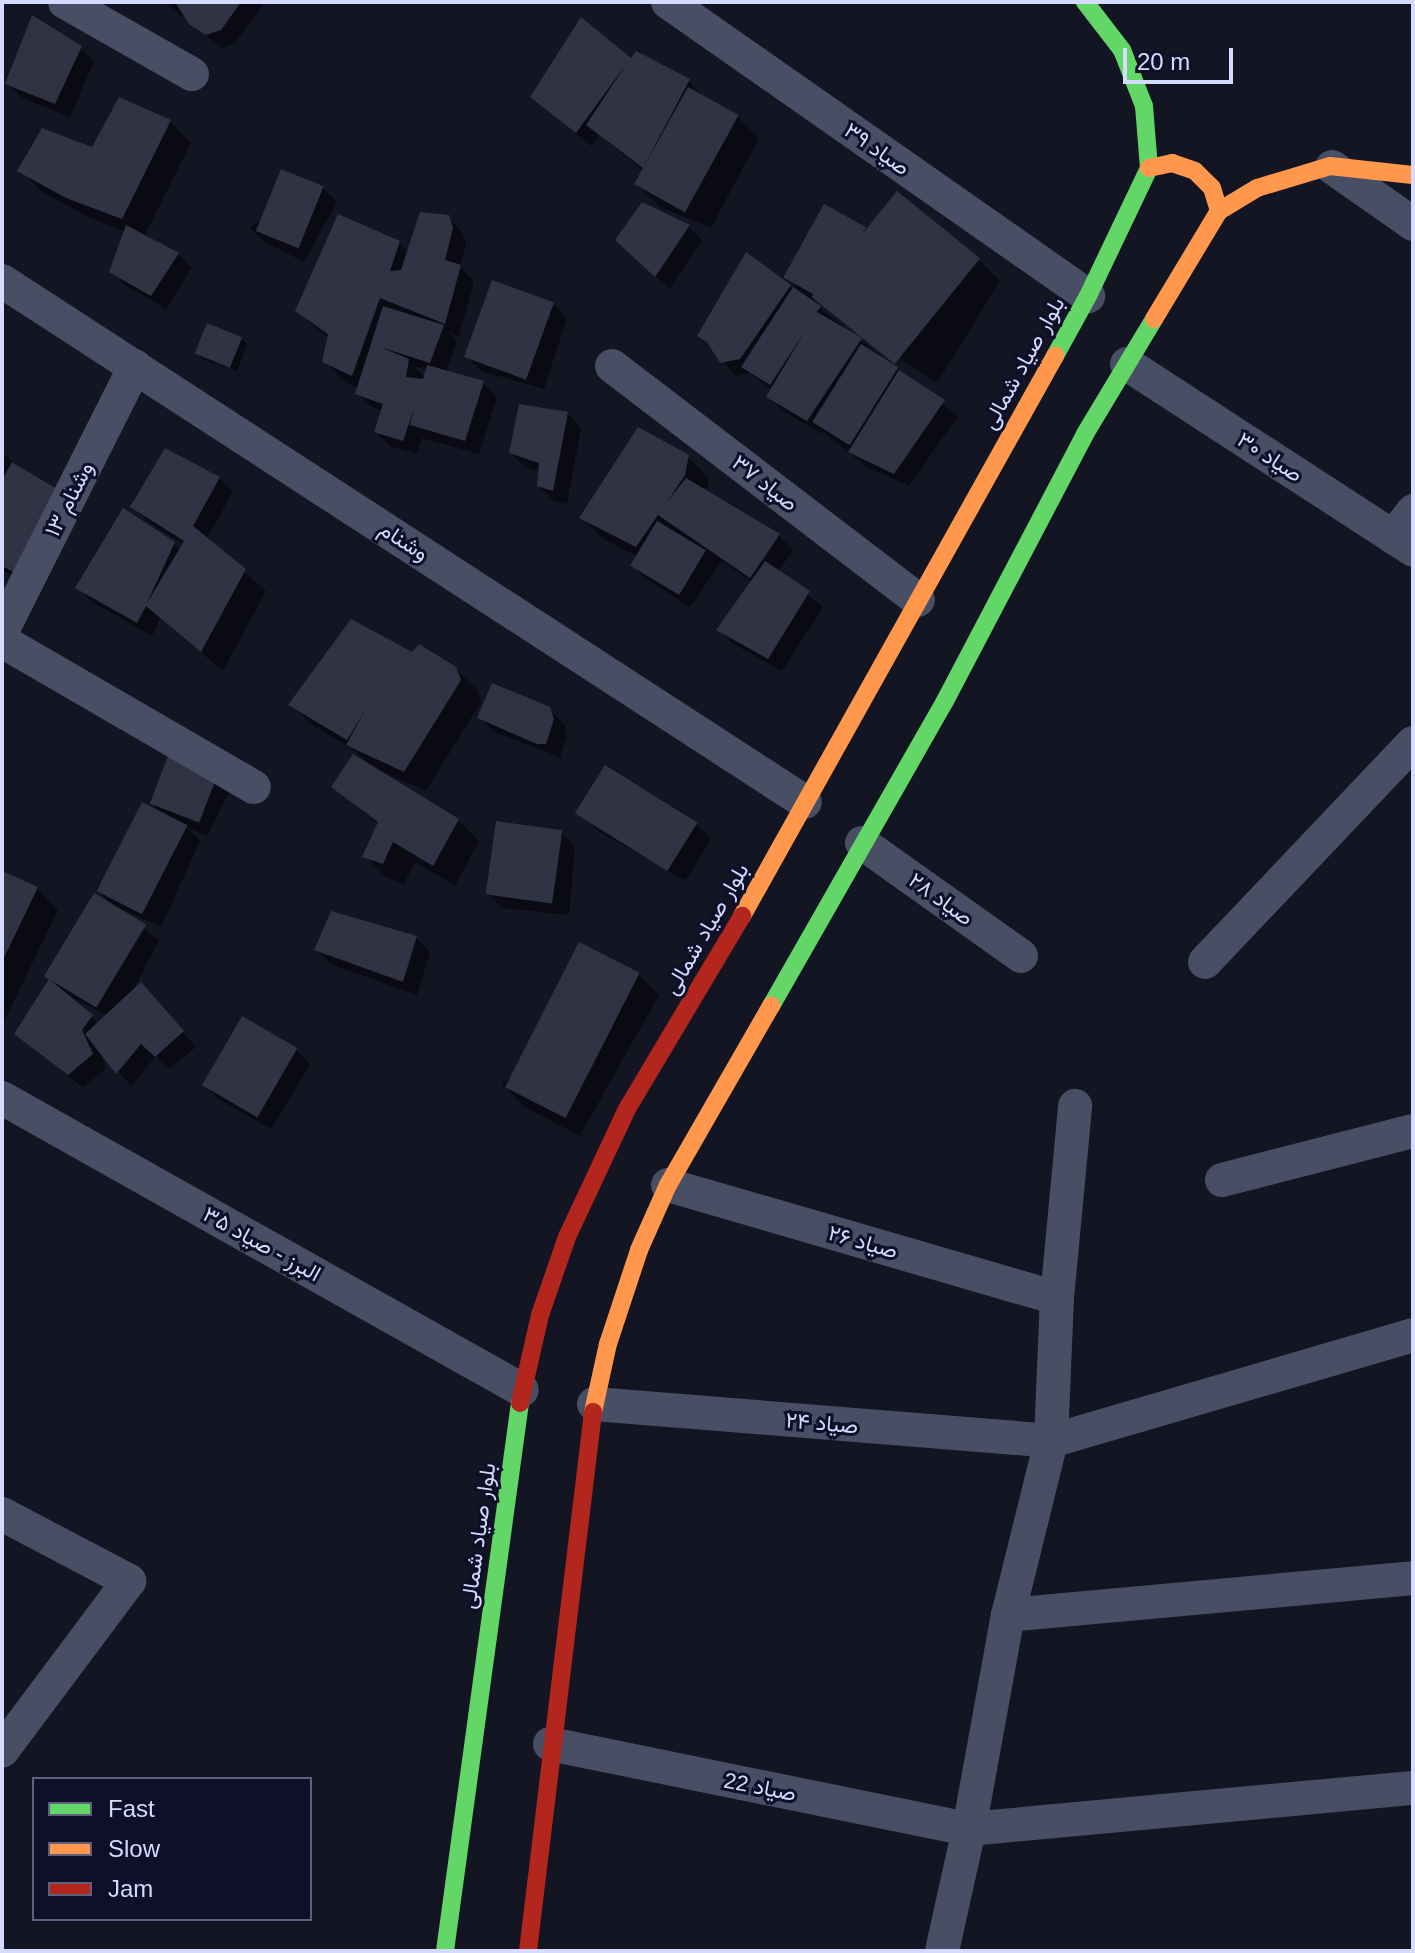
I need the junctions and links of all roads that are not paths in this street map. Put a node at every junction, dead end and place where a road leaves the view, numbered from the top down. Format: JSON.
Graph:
{"nodes":[{"id":1,"x":65,"y":2,"type":"edge"},
{"id":2,"x":668,"y":2,"type":"edge"},
{"id":3,"x":1085,"y":2,"type":"edge"},
{"id":4,"x":192,"y":74,"type":"dead end"},
{"id":5,"x":1330,"y":166,"type":"junction"},
{"id":6,"x":1149,"y":168,"type":"junction"},
{"id":7,"x":1413,"y":175,"type":"edge"},
{"id":8,"x":1219,"y":211,"type":"junction"},
{"id":9,"x":1413,"y":224,"type":"edge"},
{"id":10,"x":2,"y":281,"type":"edge"},
{"id":11,"x":1088,"y":296,"type":"junction"},
{"id":12,"x":1127,"y":364,"type":"junction"},
{"id":13,"x":612,"y":366,"type":"dead end"},
{"id":14,"x":135,"y":367,"type":"junction"},
{"id":15,"x":1406,"y":533,"type":"edge"},
{"id":16,"x":918,"y":600,"type":"junction"},
{"id":17,"x":2,"y":631,"type":"edge"},
{"id":18,"x":2,"y":641,"type":"edge"},
{"id":19,"x":1413,"y":743,"type":"edge"},
{"id":20,"x":254,"y":787,"type":"dead end"},
{"id":21,"x":805,"y":802,"type":"junction"},
{"id":22,"x":862,"y":843,"type":"junction"},
{"id":23,"x":1021,"y":956,"type":"dead end"},
{"id":24,"x":1205,"y":962,"type":"dead end"},
{"id":25,"x":2,"y":1098,"type":"edge"},
{"id":26,"x":1075,"y":1106,"type":"dead end"},
{"id":27,"x":1413,"y":1131,"type":"edge"},
{"id":28,"x":1222,"y":1180,"type":"dead end"},
{"id":29,"x":668,"y":1185,"type":"junction"},
{"id":30,"x":1057,"y":1298,"type":"junction"},
{"id":31,"x":1413,"y":1335,"type":"edge"},
{"id":32,"x":522,"y":1390,"type":"junction"},
{"id":33,"x":594,"y":1404,"type":"junction"},
{"id":34,"x":1051,"y":1441,"type":"junction"},
{"id":35,"x":2,"y":1514,"type":"edge"},
{"id":36,"x":1413,"y":1578,"type":"edge"},
{"id":37,"x":1008,"y":1615,"type":"junction"},
{"id":38,"x":550,"y":1744,"type":"junction"},
{"id":39,"x":2,"y":1751,"type":"edge"},
{"id":40,"x":1413,"y":1788,"type":"edge"},
{"id":41,"x":969,"y":1829,"type":"junction"},
{"id":42,"x":445,"y":1951,"type":"edge"},
{"id":43,"x":528,"y":1951,"type":"edge"},
{"id":44,"x":942,"y":1951,"type":"edge"}],
"edges":[{"from":1,"to":4,"type":"street"},
{"from":2,"to":11,"type":"street","name":"صیاد ۳۹"},
{"from":3,"to":6,"type":"main road"},
{"from":5,"to":7,"type":"main road"},
{"from":5,"to":8,"type":"main road"},
{"from":5,"to":9,"type":"street"},
{"from":6,"to":8,"type":"main road"},
{"from":6,"to":11,"type":"main road","name":"بلوار صیاد شمالی"},
{"from":8,"to":12,"type":"main road"},
{"from":10,"to":14,"type":"street","name":"وشنام"},
{"from":11,"to":16,"type":"main road","name":"بلوار صیاد شمالی"},
{"from":12,"to":15,"type":"street","name":"صیاد ۳۰"},
{"from":12,"to":22,"type":"main road"},
{"from":13,"to":16,"type":"street","name":"صیاد ۳۷"},
{"from":14,"to":17,"type":"street","name":"وشنام ۱۳"},
{"from":14,"to":21,"type":"street","name":"وشنام"},
{"from":16,"to":21,"type":"main road","name":"بلوار صیاد شمالی"},
{"from":18,"to":20,"type":"street"},
{"from":19,"to":24,"type":"street"},
{"from":21,"to":32,"type":"main road","name":"بلوار صیاد شمالی"},
{"from":22,"to":23,"type":"street","name":"صیاد ۲۸"},
{"from":22,"to":29,"type":"main road"},
{"from":25,"to":32,"type":"street","name":"البرز - صیاد ۳۵"},
{"from":26,"to":30,"type":"street"},
{"from":27,"to":28,"type":"street"},
{"from":29,"to":30,"type":"street","name":"صیاد ۲۶"},
{"from":29,"to":33,"type":"main road"},
{"from":30,"to":34,"type":"street"},
{"from":31,"to":34,"type":"street"},
{"from":32,"to":42,"type":"main road","name":"بلوار صیاد شمالی"},
{"from":33,"to":34,"type":"street","name":"صیاد ۲۴"},
{"from":33,"to":38,"type":"main road"},
{"from":34,"to":37,"type":"street"},
{"from":35,"to":39,"type":"street"},
{"from":36,"to":37,"type":"street"},
{"from":37,"to":41,"type":"street"},
{"from":38,"to":41,"type":"street","name":"صیاد 22"},
{"from":38,"to":43,"type":"main road"},
{"from":40,"to":41,"type":"street","name":"صیاد 22"},
{"from":41,"to":44,"type":"street"}]}
